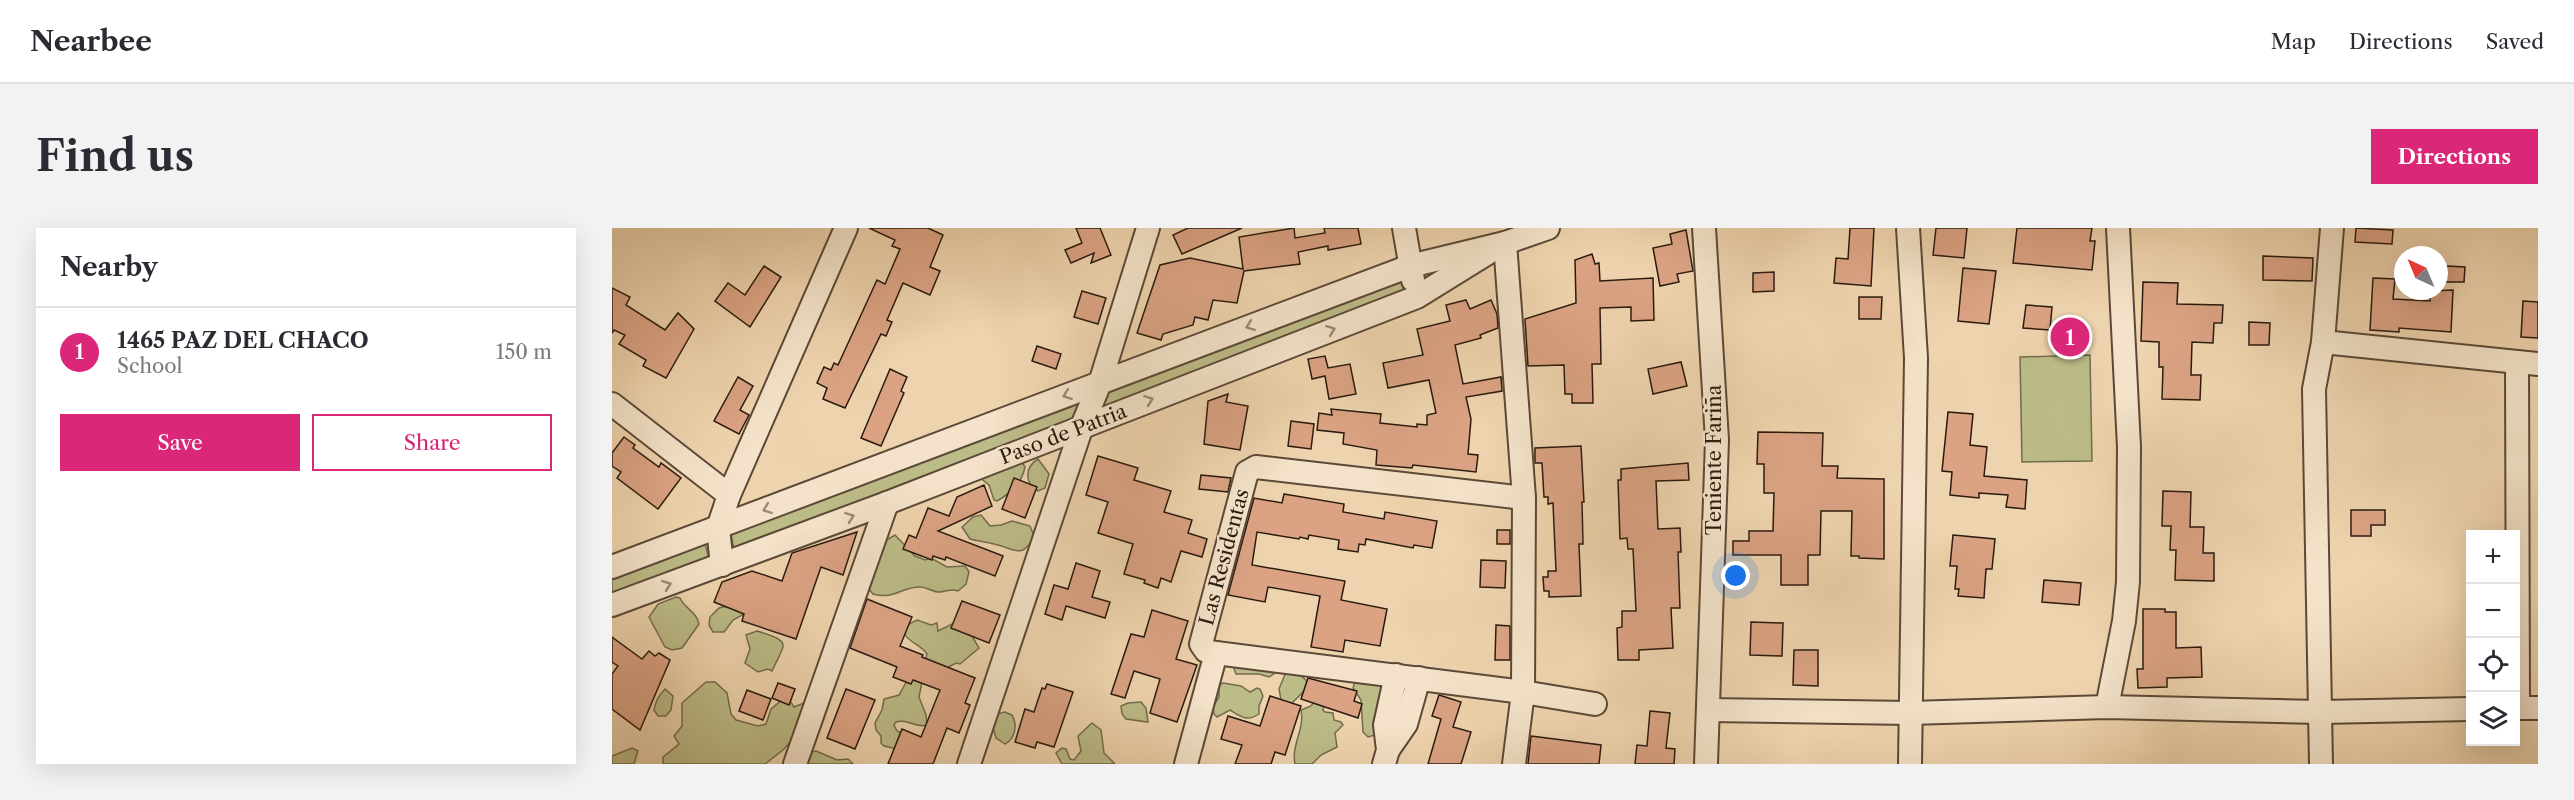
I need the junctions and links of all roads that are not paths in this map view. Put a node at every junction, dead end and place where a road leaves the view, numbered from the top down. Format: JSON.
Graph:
{"nodes":[{"id":1,"x":846,"y":228,"type":"edge"},
{"id":2,"x":1148,"y":228,"type":"edge"},
{"id":3,"x":1404,"y":228,"type":"edge"},
{"id":4,"x":1548,"y":228,"type":"edge"},
{"id":5,"x":1704,"y":228,"type":"edge"},
{"id":6,"x":1908,"y":228,"type":"edge"},
{"id":7,"x":2118,"y":228,"type":"edge"},
{"id":8,"x":2332,"y":228,"type":"edge"},
{"id":9,"x":1504,"y":243,"type":"junction"},
{"id":10,"x":1410,"y":266,"type":"junction"},
{"id":11,"x":1418,"y":297,"type":"junction"},
{"id":12,"x":2324,"y":342,"type":"junction"},
{"id":13,"x":2527,"y":363,"type":"edge"},
{"id":14,"x":1100,"y":382,"type":"junction"},
{"id":15,"x":612,"y":404,"type":"edge"},
{"id":16,"x":1082,"y":426,"type":"junction"},
{"id":17,"x":729,"y":495,"type":"junction"},
{"id":18,"x":1524,"y":498,"type":"junction"},
{"id":19,"x":887,"y":503,"type":"junction"},
{"id":20,"x":718,"y":528,"type":"junction"},
{"id":21,"x":722,"y":565,"type":"junction"},
{"id":22,"x":612,"y":567,"type":"edge"},
{"id":23,"x":612,"y":604,"type":"edge"},
{"id":24,"x":1216,"y":653,"type":"junction"},
{"id":25,"x":1395,"y":675,"type":"junction"},
{"id":26,"x":1419,"y":678,"type":"junction"},
{"id":27,"x":1523,"y":692,"type":"junction"},
{"id":28,"x":1595,"y":704,"type":"dead end"},
{"id":29,"x":2107,"y":708,"type":"junction"},
{"id":30,"x":2524,"y":708,"type":"edge"},
{"id":31,"x":2466,"y":709,"type":"edge"},
{"id":32,"x":1708,"y":710,"type":"junction"},
{"id":33,"x":2320,"y":712,"type":"junction"},
{"id":34,"x":1910,"y":713,"type":"junction"},
{"id":35,"x":1386,"y":757,"type":"edge"},
{"id":36,"x":795,"y":764,"type":"edge"},
{"id":37,"x":969,"y":764,"type":"edge"},
{"id":38,"x":1186,"y":764,"type":"edge"},
{"id":39,"x":1514,"y":764,"type":"edge"},
{"id":40,"x":1706,"y":764,"type":"edge"},
{"id":41,"x":1910,"y":764,"type":"edge"},
{"id":42,"x":2321,"y":764,"type":"edge"}],
"edges":[{"from":1,"to":17,"type":"street"},
{"from":2,"to":14,"type":"street"},
{"from":3,"to":10,"type":"street"},
{"from":4,"to":9,"type":"street","name":"Paso de Patria"},
{"from":5,"to":32,"type":"street","name":"Teniente Fariña"},
{"from":6,"to":34,"type":"street"},
{"from":7,"to":29,"type":"street"},
{"from":8,"to":12,"type":"street"},
{"from":9,"to":10,"type":"street","name":"Paso de Patria"},
{"from":9,"to":11,"type":"street","name":"Paso de Patria"},
{"from":9,"to":18,"type":"street"},
{"from":10,"to":11,"type":"street"},
{"from":10,"to":14,"type":"street","name":"Paso de Patria","one_way":true},
{"from":16,"to":11,"type":"street","name":"Paso de Patria","one_way":true},
{"from":12,"to":13,"type":"street"},
{"from":12,"to":33,"type":"street"},
{"from":13,"to":30,"type":"street"},
{"from":14,"to":16,"type":"street"},
{"from":14,"to":20,"type":"street","name":"Paso de Patria","one_way":true},
{"from":15,"to":17,"type":"street"},
{"from":16,"to":19,"type":"street","name":"Paso de Patria"},
{"from":16,"to":37,"type":"street"},
{"from":17,"to":20,"type":"street"},
{"from":18,"to":24,"type":"street","name":"Las Residentas"},
{"from":18,"to":27,"type":"street"},
{"from":21,"to":19,"type":"street","name":"Paso de Patria","one_way":true},
{"from":19,"to":36,"type":"street"},
{"from":20,"to":21,"type":"street"},
{"from":20,"to":22,"type":"street","name":"Paso de Patria"},
{"from":23,"to":21,"type":"street","name":"Paso de Patria","one_way":true},
{"from":24,"to":25,"type":"street"},
{"from":24,"to":38,"type":"street","name":"Las Residentas"},
{"from":25,"to":26,"type":"street"},
{"from":25,"to":35,"type":"street"},
{"from":26,"to":27,"type":"street"},
{"from":26,"to":35,"type":"street"},
{"from":27,"to":28,"type":"street"},
{"from":27,"to":39,"type":"street"},
{"from":29,"to":33,"type":"street"},
{"from":29,"to":34,"type":"street"},
{"from":31,"to":33,"type":"street"},
{"from":32,"to":34,"type":"street"},
{"from":32,"to":40,"type":"street","name":"Teniente Fariña"},
{"from":33,"to":42,"type":"street"},
{"from":34,"to":41,"type":"street"}]}
